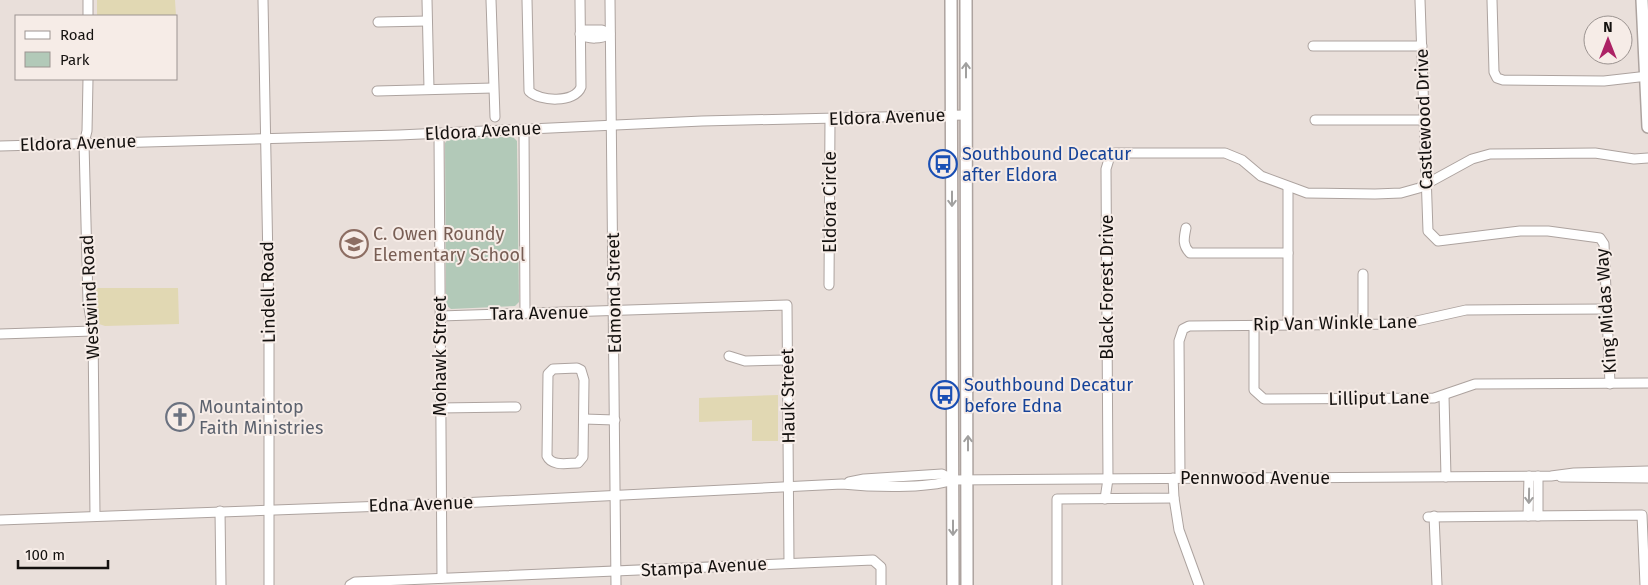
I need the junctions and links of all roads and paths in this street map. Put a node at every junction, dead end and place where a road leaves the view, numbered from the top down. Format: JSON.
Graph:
{"nodes":[{"id":1,"x":88,"y":0,"type":"edge"},
{"id":2,"x":263,"y":0,"type":"edge"},
{"id":3,"x":427,"y":0,"type":"edge"},
{"id":4,"x":491,"y":0,"type":"edge"},
{"id":5,"x":527,"y":0,"type":"edge"},
{"id":6,"x":580,"y":0,"type":"edge"},
{"id":7,"x":610,"y":0,"type":"edge"},
{"id":8,"x":951,"y":0,"type":"edge"},
{"id":9,"x":966,"y":0,"type":"edge"},
{"id":10,"x":1420,"y":0,"type":"edge"},
{"id":11,"x":1492,"y":0,"type":"edge"},
{"id":12,"x":1644,"y":2,"type":"edge"},
{"id":13,"x":88,"y":15,"type":"edge"},
{"id":14,"x":428,"y":21,"type":"junction"},
{"id":15,"x":378,"y":22,"type":"dead end"},
{"id":16,"x":966,"y":26,"type":"junction"},
{"id":17,"x":951,"y":27,"type":"junction"},
{"id":18,"x":580,"y":34,"type":"junction"},
{"id":19,"x":610,"y":34,"type":"junction"},
{"id":20,"x":1313,"y":46,"type":"dead end"},
{"id":21,"x":1422,"y":46,"type":"junction"},
{"id":22,"x":1647,"y":76,"type":"edge"},
{"id":23,"x":88,"y":80,"type":"edge"},
{"id":24,"x":493,"y":88,"type":"junction"},
{"id":25,"x":429,"y":89,"type":"junction"},
{"id":26,"x":377,"y":90,"type":"dead end"},
{"id":27,"x":952,"y":115,"type":"junction"},
{"id":28,"x":965,"y":115,"type":"junction"},
{"id":29,"x":494,"y":117,"type":"dead end"},
{"id":30,"x":830,"y":119,"type":"junction"},
{"id":31,"x":1315,"y":120,"type":"dead end"},
{"id":32,"x":1424,"y":120,"type":"junction"},
{"id":33,"x":610,"y":126,"type":"junction"},
{"id":34,"x":1648,"y":127,"type":"edge"},
{"id":35,"x":524,"y":128,"type":"junction"},
{"id":36,"x":439,"y":134,"type":"junction"},
{"id":37,"x":266,"y":139,"type":"junction"},
{"id":38,"x":84,"y":143,"type":"junction"},
{"id":39,"x":0,"y":146,"type":"edge"},
{"id":40,"x":1648,"y":158,"type":"edge"},
{"id":41,"x":1426,"y":184,"type":"junction"},
{"id":42,"x":1288,"y":187,"type":"junction"},
{"id":43,"x":1186,"y":228,"type":"dead end"},
{"id":44,"x":1600,"y":238,"type":"joint"},
{"id":45,"x":952,"y":240,"type":"junction"},
{"id":46,"x":1288,"y":253,"type":"junction"},
{"id":47,"x":1363,"y":274,"type":"dead end"},
{"id":48,"x":829,"y":285,"type":"dead end"},
{"id":49,"x":787,"y":305,"type":"joint"},
{"id":50,"x":968,"y":308,"type":"junction"},
{"id":51,"x":1607,"y":309,"type":"junction"},
{"id":52,"x":614,"y":312,"type":"junction"},
{"id":53,"x":526,"y":313,"type":"junction"},
{"id":54,"x":440,"y":316,"type":"junction"},
{"id":55,"x":952,"y":318,"type":"junction"},
{"id":56,"x":1288,"y":324,"type":"junction"},
{"id":57,"x":1363,"y":324,"type":"junction"},
{"id":58,"x":1254,"y":325,"type":"junction"},
{"id":59,"x":93,"y":330,"type":"junction"},
{"id":60,"x":0,"y":334,"type":"edge"},
{"id":61,"x":729,"y":356,"type":"dead end"},
{"id":62,"x":787,"y":360,"type":"junction"},
{"id":63,"x":967,"y":365,"type":"junction"},
{"id":64,"x":1648,"y":383,"type":"edge"},
{"id":65,"x":1610,"y":384,"type":"junction"},
{"id":66,"x":1444,"y":396,"type":"junction"},
{"id":67,"x":516,"y":406,"type":"dead end"},
{"id":68,"x":440,"y":408,"type":"junction"},
{"id":69,"x":584,"y":419,"type":"junction"},
{"id":70,"x":615,"y":420,"type":"junction"},
{"id":71,"x":1648,"y":472,"type":"edge"},
{"id":72,"x":1534,"y":476,"type":"junction"},
{"id":73,"x":1551,"y":476,"type":"junction"},
{"id":74,"x":1446,"y":477,"type":"junction"},
{"id":75,"x":1176,"y":478,"type":"junction"},
{"id":76,"x":1648,"y":478,"type":"edge"},
{"id":77,"x":1108,"y":479,"type":"junction"},
{"id":78,"x":960,"y":480,"type":"junction"},
{"id":79,"x":788,"y":487,"type":"junction"},
{"id":80,"x":616,"y":495,"type":"junction"},
{"id":81,"x":1174,"y":498,"type":"junction"},
{"id":82,"x":1108,"y":499,"type":"junction"},
{"id":83,"x":441,"y":504,"type":"junction"},
{"id":84,"x":269,"y":509,"type":"junction"},
{"id":85,"x":220,"y":511,"type":"junction"},
{"id":86,"x":95,"y":516,"type":"junction"},
{"id":87,"x":1533,"y":516,"type":"junction"},
{"id":88,"x":0,"y":520,"type":"edge"},
{"id":89,"x":789,"y":563,"type":"junction"},
{"id":90,"x":616,"y":571,"type":"junction"},
{"id":91,"x":442,"y":578,"type":"junction"},
{"id":92,"x":221,"y":585,"type":"edge"},
{"id":93,"x":269,"y":585,"type":"edge"},
{"id":94,"x":350,"y":585,"type":"edge"},
{"id":95,"x":616,"y":585,"type":"edge"},
{"id":96,"x":881,"y":585,"type":"edge"},
{"id":97,"x":952,"y":585,"type":"edge"},
{"id":98,"x":968,"y":585,"type":"edge"},
{"id":99,"x":1057,"y":585,"type":"edge"},
{"id":100,"x":1199,"y":585,"type":"edge"},
{"id":101,"x":1437,"y":585,"type":"edge"},
{"id":102,"x":1645,"y":585,"type":"edge"}],
"edges":[{"from":1,"to":13,"type":"street"},
{"from":2,"to":37,"type":"street","name":"Lindell Road"},
{"from":3,"to":14,"type":"street"},
{"from":4,"to":24,"type":"street"},
{"from":5,"to":18,"type":"street"},
{"from":6,"to":18,"type":"street"},
{"from":7,"to":19,"type":"street","name":"Edmond Street"},
{"from":8,"to":17,"type":"main road"},
{"from":9,"to":16,"type":"main road"},
{"from":10,"to":21,"type":"street","name":"Castlewood Drive"},
{"from":11,"to":22,"type":"street"},
{"from":12,"to":22,"type":"main road"},
{"from":14,"to":15,"type":"street"},
{"from":14,"to":25,"type":"street"},
{"from":16,"to":17,"type":"main road"},
{"from":28,"to":16,"type":"main road","one_way":true},
{"from":17,"to":27,"type":"main road"},
{"from":18,"to":19,"type":"street"},
{"from":19,"to":33,"type":"street","name":"Edmond Street"},
{"from":20,"to":21,"type":"street"},
{"from":21,"to":32,"type":"street","name":"Castlewood Drive"},
{"from":22,"to":34,"type":"main road"},
{"from":23,"to":38,"type":"street","name":"Westwind Road"},
{"from":24,"to":25,"type":"street"},
{"from":24,"to":29,"type":"street"},
{"from":25,"to":26,"type":"street"},
{"from":27,"to":28,"type":"street","name":"Eldora Avenue"},
{"from":27,"to":30,"type":"street","name":"Eldora Avenue"},
{"from":27,"to":45,"type":"main road","one_way":true},
{"from":28,"to":50,"type":"main road"},
{"from":30,"to":33,"type":"street","name":"Eldora Avenue"},
{"from":30,"to":48,"type":"street","name":"Eldora Circle"},
{"from":31,"to":32,"type":"street"},
{"from":32,"to":41,"type":"street","name":"Castlewood Drive"},
{"from":33,"to":35,"type":"street","name":"Eldora Avenue"},
{"from":33,"to":52,"type":"street","name":"Edmond Street"},
{"from":35,"to":36,"type":"street","name":"Eldora Avenue"},
{"from":35,"to":53,"type":"street"},
{"from":36,"to":37,"type":"street","name":"Eldora Avenue"},
{"from":36,"to":54,"type":"street","name":"Mohawk Street"},
{"from":37,"to":38,"type":"street","name":"Eldora Avenue"},
{"from":37,"to":84,"type":"street","name":"Lindell Road"},
{"from":38,"to":39,"type":"street","name":"Eldora Avenue"},
{"from":38,"to":59,"type":"street","name":"Westwind Road"},
{"from":40,"to":41,"type":"street"},
{"from":41,"to":42,"type":"street"},
{"from":41,"to":44,"type":"street","name":"Castlewood Drive"},
{"from":42,"to":46,"type":"street"},
{"from":42,"to":77,"type":"street","name":"Black Forest Drive"},
{"from":43,"to":46,"type":"street"},
{"from":44,"to":51,"type":"street","name":"King Midas Way"},
{"from":45,"to":50,"type":"main road"},
{"from":45,"to":55,"type":"main road"},
{"from":46,"to":56,"type":"street"},
{"from":47,"to":57,"type":"street"},
{"from":49,"to":52,"type":"street","name":"Tara Avenue"},
{"from":49,"to":62,"type":"street","name":"Hauk Street"},
{"from":50,"to":63,"type":"main road"},
{"from":51,"to":57,"type":"street","name":"Rip Van Winkle Lane"},
{"from":51,"to":65,"type":"street","name":"King Midas Way"},
{"from":52,"to":53,"type":"street","name":"Tara Avenue"},
{"from":52,"to":70,"type":"street","name":"Edmond Street"},
{"from":53,"to":54,"type":"street","name":"Tara Avenue"},
{"from":54,"to":68,"type":"street","name":"Mohawk Street"},
{"from":55,"to":63,"type":"main road"},
{"from":55,"to":78,"type":"main road"},
{"from":56,"to":57,"type":"street","name":"Rip Van Winkle Lane"},
{"from":56,"to":58,"type":"street","name":"Rip Van Winkle Lane"},
{"from":58,"to":66,"type":"street","name":"Lilliput Lane"},
{"from":58,"to":75,"type":"street","name":"Rip Van Winkle Lane"},
{"from":59,"to":60,"type":"street"},
{"from":59,"to":86,"type":"street","name":"Westwind Road"},
{"from":61,"to":62,"type":"street"},
{"from":62,"to":79,"type":"street","name":"Hauk Street"},
{"from":78,"to":63,"type":"main road","one_way":true},
{"from":64,"to":65,"type":"street","name":"Lilliput Lane"},
{"from":65,"to":66,"type":"street","name":"Lilliput Lane"},
{"from":66,"to":74,"type":"street"},
{"from":67,"to":68,"type":"street"},
{"from":68,"to":83,"type":"street","name":"Mohawk Street"},
{"from":69,"to":69,"type":"street"},
{"from":69,"to":70,"type":"street"},
{"from":70,"to":80,"type":"street","name":"Edmond Street"},
{"from":71,"to":73,"type":"street","name":"Pennwood Avenue"},
{"from":72,"to":73,"type":"street","name":"Pennwood Avenue"},
{"from":72,"to":74,"type":"street","name":"Pennwood Avenue"},
{"from":72,"to":87,"type":"street"},
{"from":73,"to":76,"type":"street","name":"Pennwood Avenue"},
{"from":74,"to":75,"type":"street","name":"Pennwood Avenue"},
{"from":75,"to":77,"type":"street","name":"Pennwood Avenue"},
{"from":75,"to":81,"type":"street"},
{"from":77,"to":78,"type":"street","name":"Pennwood Avenue"},
{"from":77,"to":82,"type":"street","name":"Black Forest Drive"},
{"from":78,"to":79,"type":"street","name":"Edna Avenue"},
{"from":78,"to":97,"type":"main road","one_way":true},
{"from":78,"to":98,"type":"main road"},
{"from":79,"to":80,"type":"street","name":"Edna Avenue"},
{"from":79,"to":89,"type":"street","name":"Hauk Street"},
{"from":80,"to":83,"type":"street","name":"Edna Avenue"},
{"from":80,"to":90,"type":"street","name":"Edmond Street"},
{"from":81,"to":82,"type":"street"},
{"from":81,"to":100,"type":"street"},
{"from":82,"to":99,"type":"street"},
{"from":83,"to":84,"type":"street","name":"Edna Avenue"},
{"from":83,"to":91,"type":"street","name":"Mohawk Street"},
{"from":84,"to":85,"type":"street","name":"Edna Avenue"},
{"from":84,"to":93,"type":"street","name":"Lindell Road"},
{"from":85,"to":86,"type":"street","name":"Edna Avenue"},
{"from":85,"to":92,"type":"street"},
{"from":86,"to":88,"type":"street","name":"Edna Avenue"},
{"from":87,"to":101,"type":"street"},
{"from":87,"to":102,"type":"street"},
{"from":89,"to":90,"type":"street","name":"Stampa Avenue"},
{"from":89,"to":96,"type":"street","name":"Stampa Avenue"},
{"from":90,"to":91,"type":"street","name":"Stampa Avenue"},
{"from":90,"to":95,"type":"street","name":"Edmond Street"},
{"from":91,"to":94,"type":"street","name":"Stampa Avenue"}]}
